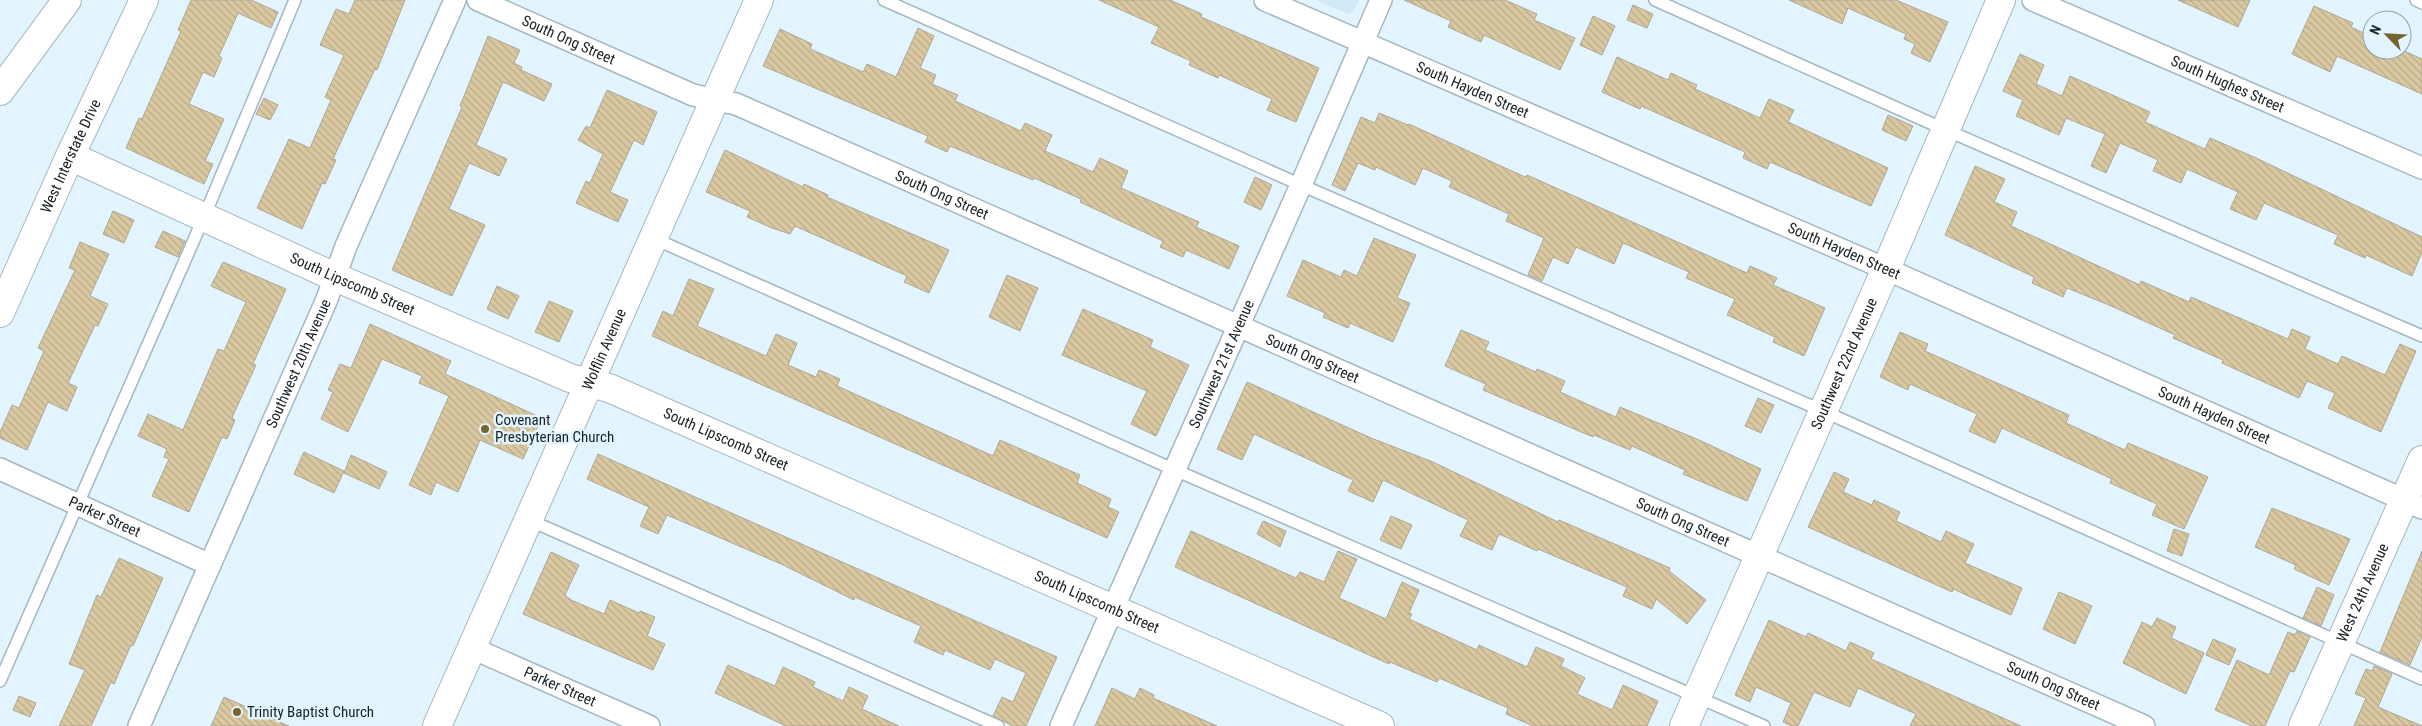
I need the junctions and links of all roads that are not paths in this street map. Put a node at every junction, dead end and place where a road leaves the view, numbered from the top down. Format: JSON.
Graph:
{"nodes":[{"id":1,"x":47,"y":0,"type":"edge"},
{"id":2,"x":67,"y":0,"type":"edge"},
{"id":3,"x":144,"y":0,"type":"edge"},
{"id":4,"x":295,"y":0,"type":"edge"},
{"id":5,"x":455,"y":0,"type":"edge"},
{"id":6,"x":478,"y":0,"type":"edge"},
{"id":7,"x":759,"y":0,"type":"edge"},
{"id":8,"x":884,"y":0,"type":"edge"},
{"id":9,"x":1265,"y":0,"type":"edge"},
{"id":10,"x":1381,"y":0,"type":"edge"},
{"id":11,"x":1654,"y":0,"type":"edge"},
{"id":12,"x":2001,"y":0,"type":"edge"},
{"id":13,"x":2033,"y":0,"type":"edge"},
{"id":14,"x":2416,"y":0,"type":"edge"},
{"id":15,"x":2422,"y":3,"type":"edge"},
{"id":16,"x":1362,"y":43,"type":"junction"},
{"id":17,"x":0,"y":74,"type":"edge"},
{"id":18,"x":0,"y":91,"type":"edge"},
{"id":19,"x":716,"y":100,"type":"junction"},
{"id":20,"x":1946,"y":130,"type":"junction"},
{"id":21,"x":70,"y":156,"type":"junction"},
{"id":22,"x":2422,"y":168,"type":"edge"},
{"id":23,"x":1301,"y":186,"type":"junction"},
{"id":24,"x":204,"y":217,"type":"junction"},
{"id":25,"x":655,"y":239,"type":"junction"},
{"id":26,"x":1886,"y":269,"type":"junction"},
{"id":27,"x":335,"y":277,"type":"junction"},
{"id":28,"x":0,"y":313,"type":"edge"},
{"id":29,"x":1239,"y":326,"type":"junction"},
{"id":30,"x":2422,"y":336,"type":"edge"},
{"id":31,"x":590,"y":383,"type":"junction"},
{"id":32,"x":1823,"y":411,"type":"junction"},
{"id":33,"x":2422,"y":460,"type":"edge"},
{"id":34,"x":0,"y":469,"type":"edge"},
{"id":35,"x":1175,"y":470,"type":"junction"},
{"id":36,"x":77,"y":504,"type":"junction"},
{"id":37,"x":2413,"y":504,"type":"edge"},
{"id":38,"x":529,"y":520,"type":"junction"},
{"id":39,"x":1758,"y":556,"type":"junction"},
{"id":40,"x":210,"y":565,"type":"junction"},
{"id":41,"x":1112,"y":609,"type":"junction"},
{"id":42,"x":2340,"y":643,"type":"junction"},
{"id":43,"x":472,"y":648,"type":"junction"},
{"id":44,"x":2422,"y":679,"type":"edge"},
{"id":45,"x":0,"y":681,"type":"edge"},
{"id":46,"x":1697,"y":696,"type":"junction"},
{"id":47,"x":139,"y":726,"type":"edge"},
{"id":48,"x":437,"y":726,"type":"edge"},
{"id":49,"x":649,"y":726,"type":"edge"},
{"id":50,"x":998,"y":726,"type":"edge"},
{"id":51,"x":1061,"y":726,"type":"edge"},
{"id":52,"x":1380,"y":726,"type":"edge"},
{"id":53,"x":1684,"y":726,"type":"edge"},
{"id":54,"x":1764,"y":726,"type":"edge"},
{"id":55,"x":2144,"y":726,"type":"edge"},
{"id":56,"x":2303,"y":726,"type":"edge"}],
"edges":[{"from":1,"to":17,"type":"main road"},
{"from":2,"to":18,"type":"main road"},
{"from":3,"to":21,"type":"main road","name":"West Interstate Drive"},
{"from":4,"to":24,"type":"lane"},
{"from":5,"to":27,"type":"street","name":"Southwest 20th Avenue"},
{"from":6,"to":19,"type":"street","name":"South Ong Street"},
{"from":7,"to":19,"type":"main road","name":"Wolflin Avenue"},
{"from":8,"to":23,"type":"lane"},
{"from":9,"to":16,"type":"street","name":"South Hayden Street"},
{"from":10,"to":16,"type":"street","name":"Southwest 21st Avenue"},
{"from":11,"to":20,"type":"lane"},
{"from":12,"to":20,"type":"main road","name":"Southwest 22nd Avenue"},
{"from":13,"to":22,"type":"street","name":"South Hughes Street"},
{"from":14,"to":15,"type":"lane"},
{"from":16,"to":23,"type":"street","name":"Southwest 21st Avenue"},
{"from":16,"to":26,"type":"street","name":"South Hayden Street"},
{"from":19,"to":25,"type":"main road","name":"Wolflin Avenue"},
{"from":19,"to":29,"type":"street","name":"South Ong Street"},
{"from":20,"to":26,"type":"main road","name":"Southwest 22nd Avenue"},
{"from":20,"to":30,"type":"lane"},
{"from":21,"to":24,"type":"main road","name":"South Lipscomb Street"},
{"from":21,"to":28,"type":"main road","name":"West Interstate Drive"},
{"from":23,"to":29,"type":"street","name":"Southwest 21st Avenue"},
{"from":23,"to":32,"type":"lane"},
{"from":24,"to":27,"type":"main road","name":"South Lipscomb Street"},
{"from":24,"to":36,"type":"lane"},
{"from":25,"to":31,"type":"main road","name":"Wolflin Avenue"},
{"from":25,"to":35,"type":"lane"},
{"from":26,"to":32,"type":"main road","name":"Southwest 22nd Avenue"},
{"from":26,"to":37,"type":"street","name":"South Hayden Street"},
{"from":27,"to":31,"type":"main road","name":"South Lipscomb Street"},
{"from":27,"to":40,"type":"street","name":"Southwest 20th Avenue"},
{"from":29,"to":35,"type":"street","name":"Southwest 21st Avenue"},
{"from":29,"to":39,"type":"street","name":"South Ong Street"},
{"from":31,"to":38,"type":"main road","name":"Wolflin Avenue"},
{"from":31,"to":41,"type":"main road","name":"South Lipscomb Street"},
{"from":32,"to":39,"type":"main road","name":"Southwest 22nd Avenue"},
{"from":32,"to":42,"type":"lane"},
{"from":33,"to":37,"type":"main road","name":"West 24th Avenue"},
{"from":34,"to":36,"type":"street","name":"Parker Street"},
{"from":35,"to":41,"type":"street","name":"Southwest 21st Avenue"},
{"from":35,"to":46,"type":"lane"},
{"from":36,"to":40,"type":"street","name":"Parker Street"},
{"from":36,"to":45,"type":"lane"},
{"from":37,"to":42,"type":"main road","name":"West 24th Avenue"},
{"from":38,"to":43,"type":"main road","name":"Wolflin Avenue"},
{"from":38,"to":50,"type":"lane"},
{"from":39,"to":46,"type":"main road","name":"Southwest 22nd Avenue"},
{"from":39,"to":55,"type":"street","name":"South Ong Street"},
{"from":40,"to":47,"type":"street","name":"Southwest 20th Avenue"},
{"from":41,"to":51,"type":"street","name":"Southwest 21st Avenue"},
{"from":41,"to":52,"type":"main road","name":"South Lipscomb Street"},
{"from":42,"to":44,"type":"lane"},
{"from":42,"to":56,"type":"main road","name":"West 24th Avenue"},
{"from":43,"to":48,"type":"main road","name":"Wolflin Avenue"},
{"from":43,"to":49,"type":"street","name":"Parker Street"},
{"from":46,"to":53,"type":"main road","name":"Southwest 22nd Avenue"},
{"from":46,"to":54,"type":"lane"}]}
